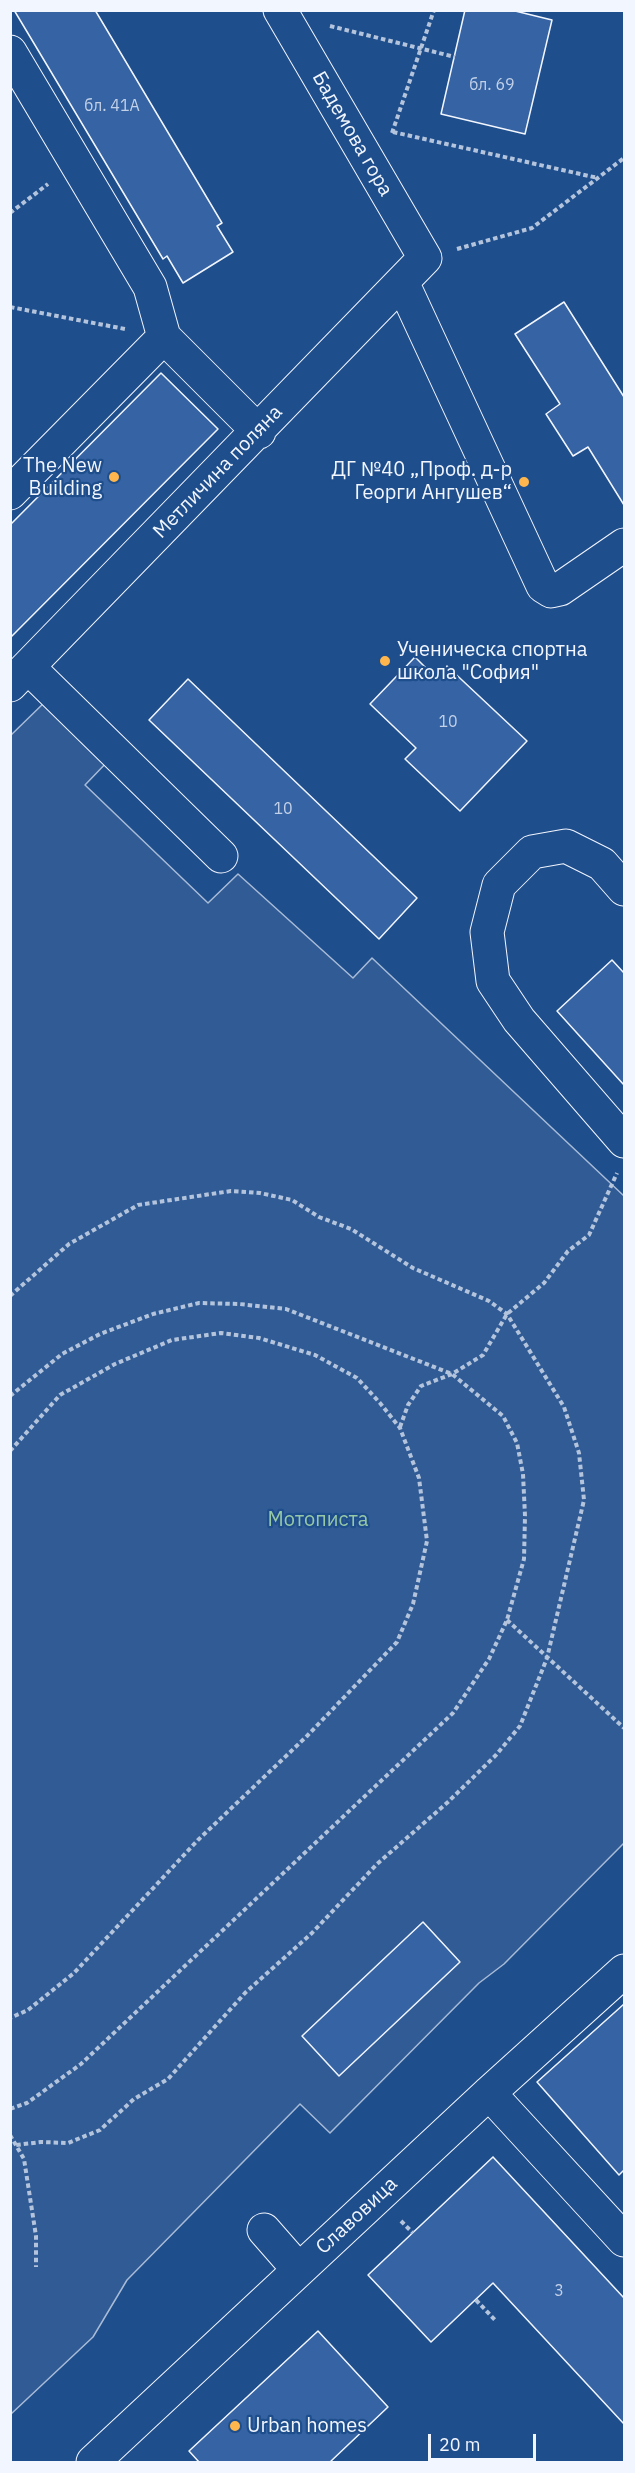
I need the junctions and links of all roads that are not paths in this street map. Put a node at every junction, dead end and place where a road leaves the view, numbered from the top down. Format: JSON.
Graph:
{"nodes":[{"id":1,"x":281,"y":13,"type":"edge"},
{"id":2,"x":10,"y":52,"type":"edge"},
{"id":3,"x":424,"y":258,"type":"joint"},
{"id":4,"x":402,"y":282,"type":"junction"},
{"id":5,"x":164,"y":337,"type":"junction"},
{"id":6,"x":259,"y":432,"type":"junction"},
{"id":7,"x":10,"y":493,"type":"edge"},
{"id":8,"x":624,"y":545,"type":"edge"},
{"id":9,"x":19,"y":676,"type":"edge"},
{"id":10,"x":221,"y":856,"type":"dead end"},
{"id":11,"x":624,"y":889,"type":"edge"},
{"id":12,"x":622,"y":1154,"type":"edge"},
{"id":13,"x":624,"y":1971,"type":"edge"},
{"id":14,"x":489,"y":2093,"type":"junction"},
{"id":15,"x":264,"y":2230,"type":"dead end"},
{"id":16,"x":624,"y":2240,"type":"edge"},
{"id":17,"x":299,"y":2270,"type":"junction"},
{"id":18,"x":104,"y":2459,"type":"edge"}],
"edges":[{"from":1,"to":3,"type":"street","name":"Бадемова гора"},
{"from":2,"to":5,"type":"street"},
{"from":3,"to":4,"type":"street","name":"Метличина поляна"},
{"from":4,"to":6,"type":"street","name":"Метличина поляна"},
{"from":4,"to":8,"type":"street"},
{"from":5,"to":6,"type":"street"},
{"from":5,"to":7,"type":"street"},
{"from":6,"to":9,"type":"street","name":"Метличина поляна"},
{"from":9,"to":10,"type":"street"},
{"from":11,"to":12,"type":"street"},
{"from":13,"to":14,"type":"street","name":"Славовица"},
{"from":14,"to":16,"type":"street"},
{"from":14,"to":17,"type":"street","name":"Славовица"},
{"from":15,"to":17,"type":"street"},
{"from":17,"to":18,"type":"street","name":"Славовица"}]}
